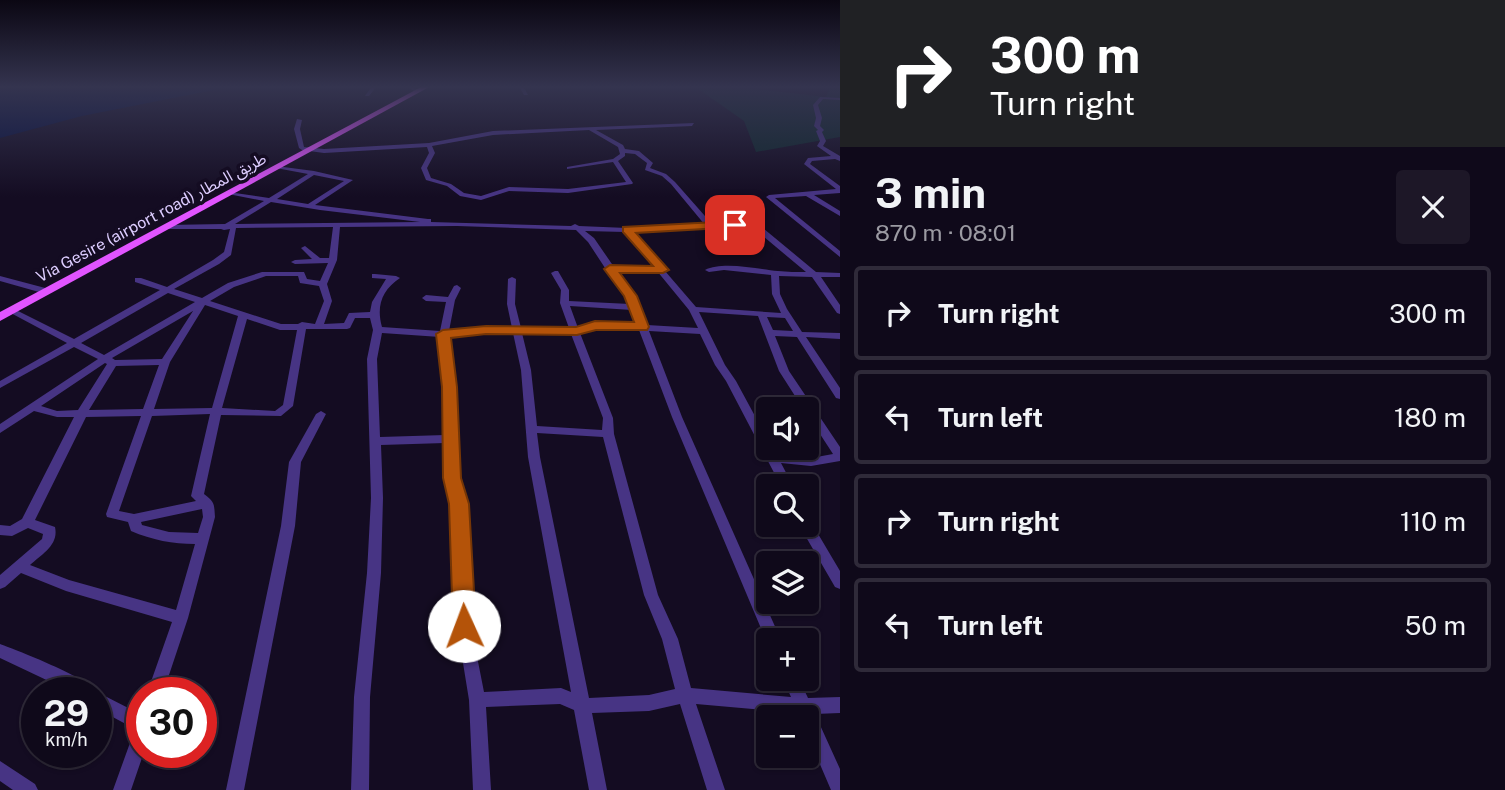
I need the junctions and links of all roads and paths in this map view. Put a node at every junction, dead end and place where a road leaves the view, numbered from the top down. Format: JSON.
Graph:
{"nodes":[{"id":1,"x":299,"y":123,"type":"edge"},
{"id":2,"x":360,"y":123,"type":"edge"},
{"id":3,"x":818,"y":123,"type":"edge"},
{"id":4,"x":692,"y":124,"type":"dead end"},
{"id":5,"x":590,"y":128,"type":"junction"},
{"id":6,"x":429,"y":145,"type":"junction"},
{"id":7,"x":311,"y":150,"type":"junction"},
{"id":8,"x":623,"y":151,"type":"junction"},
{"id":9,"x":839,"y":158,"type":"edge"},
{"id":10,"x":615,"y":160,"type":"junction"},
{"id":11,"x":278,"y":167,"type":"junction"},
{"id":12,"x":569,"y":168,"type":"dead end"},
{"id":13,"x":314,"y":173,"type":"junction"},
{"id":14,"x":840,"y":190,"type":"edge"},
{"id":15,"x":230,"y":193,"type":"junction"},
{"id":16,"x":808,"y":195,"type":"junction"},
{"id":17,"x":270,"y":200,"type":"junction"},
{"id":18,"x":309,"y":206,"type":"junction"},
{"id":19,"x":840,"y":214,"type":"edge"},
{"id":20,"x":457,"y":225,"type":"junction"},
{"id":21,"x":709,"y":225,"type":"junction"},
{"id":22,"x":337,"y":226,"type":"junction"},
{"id":23,"x":575,"y":226,"type":"junction"},
{"id":24,"x":168,"y":227,"type":"junction"},
{"id":25,"x":223,"y":229,"type":"junction"},
{"id":26,"x":233,"y":229,"type":"junction"},
{"id":27,"x":627,"y":230,"type":"junction"},
{"id":28,"x":304,"y":248,"type":"dead end"},
{"id":29,"x":840,"y":256,"type":"edge"},
{"id":30,"x":329,"y":260,"type":"junction"},
{"id":31,"x":296,"y":262,"type":"dead end"},
{"id":32,"x":610,"y":269,"type":"junction"},
{"id":33,"x":663,"y":270,"type":"junction"},
{"id":34,"x":709,"y":270,"type":"dead end"},
{"id":35,"x":555,"y":273,"type":"dead end"},
{"id":36,"x":775,"y":273,"type":"junction"},
{"id":37,"x":840,"y":275,"type":"edge"},
{"id":38,"x":375,"y":276,"type":"dead end"},
{"id":39,"x":816,"y":276,"type":"junction"},
{"id":40,"x":0,"y":278,"type":"edge"},
{"id":41,"x":512,"y":279,"type":"dead end"},
{"id":42,"x":138,"y":280,"type":"dead end"},
{"id":43,"x":323,"y":285,"type":"junction"},
{"id":44,"x":457,"y":288,"type":"dead end"},
{"id":45,"x":46,"y":291,"type":"junction"},
{"id":46,"x":168,"y":291,"type":"junction"},
{"id":47,"x":426,"y":298,"type":"dead end"},
{"id":48,"x":451,"y":300,"type":"junction"},
{"id":49,"x":202,"y":303,"type":"junction"},
{"id":50,"x":564,"y":303,"type":"junction"},
{"id":51,"x":634,"y":307,"type":"junction"},
{"id":52,"x":693,"y":309,"type":"junction"},
{"id":53,"x":11,"y":311,"type":"junction"},
{"id":54,"x":840,"y":311,"type":"edge"},
{"id":55,"x":761,"y":313,"type":"junction"},
{"id":56,"x":374,"y":315,"type":"junction"},
{"id":57,"x":243,"y":316,"type":"junction"},
{"id":58,"x":788,"y":316,"type":"junction"},
{"id":59,"x":0,"y":317,"type":"edge"},
{"id":60,"x":319,"y":324,"type":"junction"},
{"id":61,"x":302,"y":325,"type":"junction"},
{"id":62,"x":642,"y":327,"type":"junction"},
{"id":63,"x":378,"y":330,"type":"junction"},
{"id":64,"x":519,"y":330,"type":"junction"},
{"id":65,"x":577,"y":331,"type":"junction"},
{"id":66,"x":704,"y":331,"type":"junction"},
{"id":67,"x":769,"y":333,"type":"junction"},
{"id":68,"x":443,"y":334,"type":"junction"},
{"id":69,"x":798,"y":334,"type":"junction"},
{"id":70,"x":840,"y":337,"type":"edge"},
{"id":71,"x":70,"y":342,"type":"junction"},
{"id":72,"x":111,"y":360,"type":"junction"},
{"id":73,"x":165,"y":362,"type":"junction"},
{"id":74,"x":0,"y":385,"type":"edge"},
{"id":75,"x":840,"y":396,"type":"edge"},
{"id":76,"x":32,"y":407,"type":"junction"},
{"id":77,"x":83,"y":411,"type":"junction"},
{"id":78,"x":150,"y":411,"type":"junction"},
{"id":79,"x":216,"y":411,"type":"junction"},
{"id":80,"x":321,"y":414,"type":"dead end"},
{"id":81,"x":756,"y":428,"type":"edge"},
{"id":82,"x":0,"y":429,"type":"edge"},
{"id":83,"x":531,"y":429,"type":"junction"},
{"id":84,"x":608,"y":434,"type":"junction"},
{"id":85,"x":450,"y":439,"type":"junction"},
{"id":86,"x":375,"y":440,"type":"junction"},
{"id":87,"x":840,"y":456,"type":"edge"},
{"id":88,"x":792,"y":460,"type":"edge"},
{"id":89,"x":208,"y":503,"type":"junction"},
{"id":90,"x":134,"y":519,"type":"junction"},
{"id":91,"x":27,"y":522,"type":"junction"},
{"id":92,"x":0,"y":530,"type":"edge"},
{"id":93,"x":813,"y":537,"type":"edge"},
{"id":94,"x":203,"y":538,"type":"junction"},
{"id":95,"x":19,"y":566,"type":"junction"},
{"id":96,"x":0,"y":583,"type":"edge"},
{"id":97,"x":840,"y":583,"type":"edge"},
{"id":98,"x":181,"y":618,"type":"junction"},
{"id":99,"x":769,"y":628,"type":"edge"},
{"id":100,"x":0,"y":651,"type":"edge"},
{"id":101,"x":54,"y":677,"type":"edge"},
{"id":102,"x":161,"y":677,"type":"edge"},
{"id":103,"x":685,"y":695,"type":"junction"},
{"id":104,"x":477,"y":701,"type":"junction"},
{"id":105,"x":792,"y":705,"type":"edge"},
{"id":106,"x":840,"y":705,"type":"edge"},
{"id":107,"x":584,"y":706,"type":"junction"},
{"id":108,"x":819,"y":706,"type":"edge"},
{"id":109,"x":819,"y":742,"type":"edge"},
{"id":110,"x":130,"y":768,"type":"edge"},
{"id":111,"x":0,"y":770,"type":"edge"},
{"id":112,"x":29,"y":790,"type":"edge"},
{"id":113,"x":122,"y":790,"type":"edge"},
{"id":114,"x":235,"y":790,"type":"edge"},
{"id":115,"x":360,"y":790,"type":"edge"},
{"id":116,"x":482,"y":790,"type":"edge"},
{"id":117,"x":598,"y":790,"type":"edge"},
{"id":118,"x":716,"y":790,"type":"edge"},
{"id":119,"x":840,"y":790,"type":"edge"}],
"edges":[{"from":1,"to":7,"type":"street"},
{"from":2,"to":7,"type":"main road","name":"Via Gesire (airport road) طريق المطار"},
{"from":3,"to":9,"type":"street"},
{"from":4,"to":5,"type":"street"},
{"from":5,"to":6,"type":"street"},
{"from":5,"to":8,"type":"street"},
{"from":6,"to":7,"type":"street"},
{"from":6,"to":10,"type":"street"},
{"from":7,"to":11,"type":"main road","name":"Via Gesire (airport road) طريق المطار"},
{"from":8,"to":10,"type":"street"},
{"from":8,"to":21,"type":"street"},
{"from":9,"to":14,"type":"street"},
{"from":10,"to":12,"type":"street"},
{"from":11,"to":13,"type":"street"},
{"from":11,"to":15,"type":"main road","name":"Via Gesire (airport road) طريق المطار"},
{"from":13,"to":17,"type":"street"},
{"from":13,"to":18,"type":"street"},
{"from":14,"to":16,"type":"street"},
{"from":15,"to":17,"type":"street"},
{"from":15,"to":24,"type":"main road","name":"Via Gesire (airport road) طريق المطار"},
{"from":16,"to":19,"type":"street"},
{"from":16,"to":29,"type":"street"},
{"from":17,"to":18,"type":"street"},
{"from":17,"to":25,"type":"street"},
{"from":18,"to":20,"type":"street"},
{"from":20,"to":22,"type":"street"},
{"from":20,"to":23,"type":"street"},
{"from":21,"to":27,"type":"street"},
{"from":21,"to":39,"type":"street"},
{"from":22,"to":26,"type":"street"},
{"from":22,"to":30,"type":"street"},
{"from":23,"to":27,"type":"street"},
{"from":23,"to":32,"type":"street"},
{"from":24,"to":25,"type":"street"},
{"from":24,"to":45,"type":"main road","name":"Via Gesire (airport road) طريق المطار"},
{"from":25,"to":26,"type":"street"},
{"from":26,"to":46,"type":"street"},
{"from":27,"to":33,"type":"street"},
{"from":28,"to":30,"type":"street"},
{"from":30,"to":31,"type":"street"},
{"from":30,"to":43,"type":"street"},
{"from":32,"to":33,"type":"street"},
{"from":32,"to":51,"type":"street"},
{"from":33,"to":52,"type":"street"},
{"from":34,"to":36,"type":"street"},
{"from":35,"to":50,"type":"street"},
{"from":36,"to":39,"type":"street"},
{"from":36,"to":58,"type":"street"},
{"from":37,"to":39,"type":"street"},
{"from":38,"to":56,"type":"street"},
{"from":39,"to":54,"type":"street"},
{"from":40,"to":45,"type":"street"},
{"from":41,"to":64,"type":"street"},
{"from":42,"to":46,"type":"street"},
{"from":43,"to":49,"type":"street"},
{"from":43,"to":60,"type":"street"},
{"from":44,"to":48,"type":"street"},
{"from":45,"to":53,"type":"main road","name":"Via Gesire (airport road) طريق المطار"},
{"from":46,"to":49,"type":"street"},
{"from":46,"to":71,"type":"street"},
{"from":47,"to":48,"type":"street"},
{"from":48,"to":68,"type":"street"},
{"from":49,"to":57,"type":"street"},
{"from":49,"to":72,"type":"street"},
{"from":49,"to":73,"type":"street"},
{"from":50,"to":51,"type":"street"},
{"from":50,"to":65,"type":"street"},
{"from":51,"to":62,"type":"street"},
{"from":52,"to":55,"type":"street"},
{"from":52,"to":66,"type":"street"},
{"from":53,"to":59,"type":"main road","name":"Via Gesire (airport road) طريق المطار"},
{"from":53,"to":71,"type":"street"},
{"from":55,"to":58,"type":"street"},
{"from":55,"to":67,"type":"street"},
{"from":56,"to":60,"type":"street"},
{"from":56,"to":63,"type":"street"},
{"from":57,"to":61,"type":"street"},
{"from":57,"to":79,"type":"street"},
{"from":58,"to":69,"type":"street"},
{"from":60,"to":61,"type":"street"},
{"from":61,"to":79,"type":"street"},
{"from":62,"to":65,"type":"street"},
{"from":62,"to":66,"type":"street"},
{"from":62,"to":99,"type":"street"},
{"from":63,"to":68,"type":"street"},
{"from":63,"to":86,"type":"street"},
{"from":64,"to":65,"type":"street"},
{"from":64,"to":68,"type":"street"},
{"from":64,"to":83,"type":"street"},
{"from":65,"to":84,"type":"street"},
{"from":66,"to":81,"type":"street"},
{"from":67,"to":69,"type":"street"},
{"from":67,"to":87,"type":"street"},
{"from":68,"to":85,"type":"street"},
{"from":69,"to":70,"type":"street"},
{"from":69,"to":75,"type":"street"},
{"from":71,"to":72,"type":"street"},
{"from":71,"to":74,"type":"street"},
{"from":72,"to":73,"type":"street"},
{"from":72,"to":76,"type":"street"},
{"from":72,"to":77,"type":"street"},
{"from":73,"to":78,"type":"street"},
{"from":76,"to":77,"type":"street"},
{"from":76,"to":82,"type":"street"},
{"from":77,"to":78,"type":"street"},
{"from":77,"to":91,"type":"street"},
{"from":78,"to":79,"type":"street"},
{"from":78,"to":90,"type":"street"},
{"from":79,"to":89,"type":"street"},
{"from":80,"to":114,"type":"street"},
{"from":83,"to":84,"type":"street"},
{"from":83,"to":107,"type":"street"},
{"from":84,"to":103,"type":"street"},
{"from":85,"to":86,"type":"street"},
{"from":85,"to":104,"type":"street"},
{"from":86,"to":115,"type":"street"},
{"from":87,"to":88,"type":"street"},
{"from":89,"to":90,"type":"street"},
{"from":89,"to":94,"type":"street"},
{"from":90,"to":94,"type":"street"},
{"from":91,"to":92,"type":"street"},
{"from":91,"to":95,"type":"street"},
{"from":93,"to":97,"type":"street"},
{"from":94,"to":98,"type":"street"},
{"from":95,"to":96,"type":"street"},
{"from":95,"to":98,"type":"street"},
{"from":98,"to":102,"type":"street"},
{"from":100,"to":101,"type":"street"},
{"from":103,"to":105,"type":"street"},
{"from":103,"to":107,"type":"street"},
{"from":103,"to":118,"type":"street"},
{"from":104,"to":107,"type":"street"},
{"from":104,"to":116,"type":"street"},
{"from":106,"to":108,"type":"street"},
{"from":107,"to":117,"type":"street"},
{"from":109,"to":119,"type":"street"},
{"from":110,"to":113,"type":"street"},
{"from":111,"to":112,"type":"street"}]}
